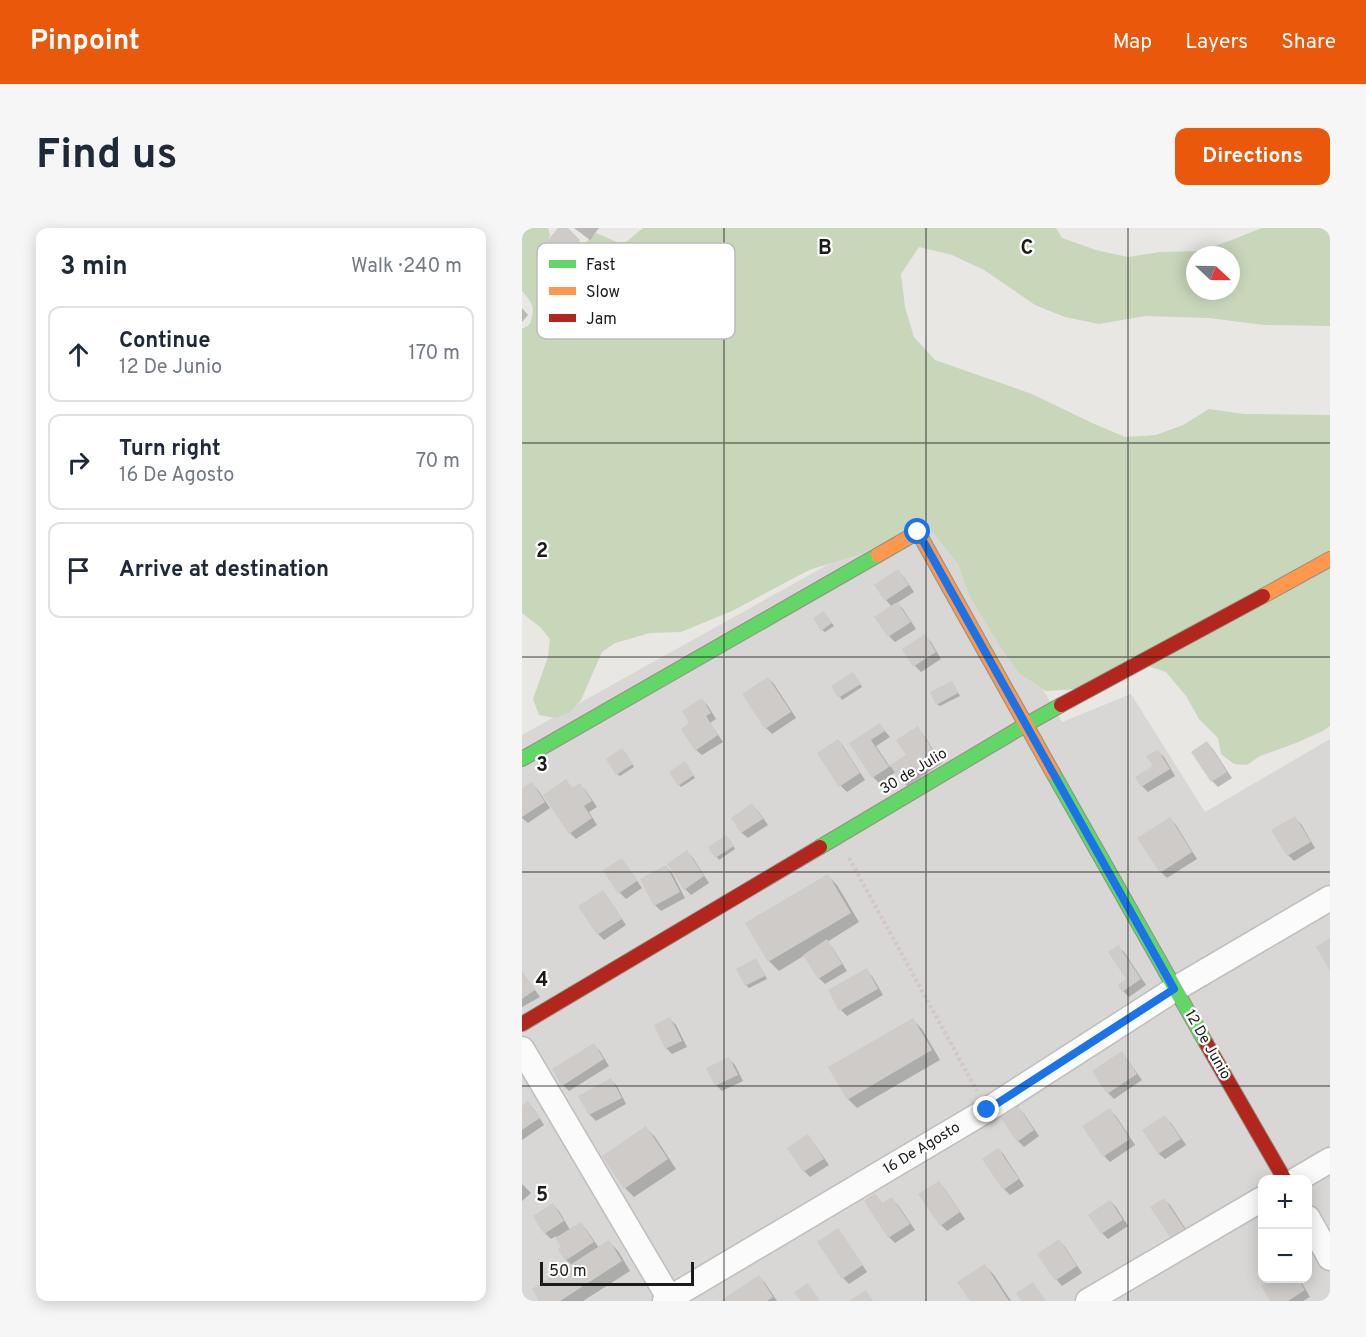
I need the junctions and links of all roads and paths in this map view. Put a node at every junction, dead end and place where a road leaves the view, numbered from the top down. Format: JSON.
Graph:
{"nodes":[{"id":1,"x":1330,"y":559,"type":"edge"},
{"id":2,"x":1027,"y":724,"type":"junction"},
{"id":3,"x":522,"y":759,"type":"edge"},
{"id":4,"x":837,"y":837,"type":"junction"},
{"id":5,"x":1330,"y":898,"type":"edge"},
{"id":6,"x":1174,"y":989,"type":"junction"},
{"id":7,"x":522,"y":1024,"type":"edge"},
{"id":8,"x":522,"y":1049,"type":"edge"},
{"id":9,"x":987,"y":1110,"type":"junction"},
{"id":10,"x":1330,"y":1160,"type":"edge"},
{"id":11,"x":1283,"y":1175,"type":"edge"},
{"id":12,"x":1303,"y":1175,"type":"edge"},
{"id":13,"x":1258,"y":1202,"type":"edge"},
{"id":14,"x":1312,"y":1225,"type":"edge"},
{"id":15,"x":1330,"y":1258,"type":"edge"},
{"id":16,"x":668,"y":1300,"type":"edge"},
{"id":17,"x":1088,"y":1301,"type":"edge"}],
"edges":[{"from":1,"to":2,"type":"street","name":"30 de Julio"},
{"from":2,"to":3,"type":"street","name":"12 De Junio"},
{"from":2,"to":4,"type":"street","name":"30 de Julio"},
{"from":2,"to":6,"type":"street","name":"12 De Junio"},
{"from":4,"to":7,"type":"street","name":"30 de Julio"},
{"from":4,"to":9,"type":"path"},
{"from":5,"to":6,"type":"street","name":"16 De Agosto"},
{"from":6,"to":9,"type":"street","name":"16 De Agosto"},
{"from":6,"to":11,"type":"street","name":"12 De Junio"},
{"from":8,"to":16,"type":"street"},
{"from":9,"to":16,"type":"street","name":"16 De Agosto"},
{"from":10,"to":12,"type":"street"},
{"from":13,"to":17,"type":"street"},
{"from":14,"to":15,"type":"street"}]}
